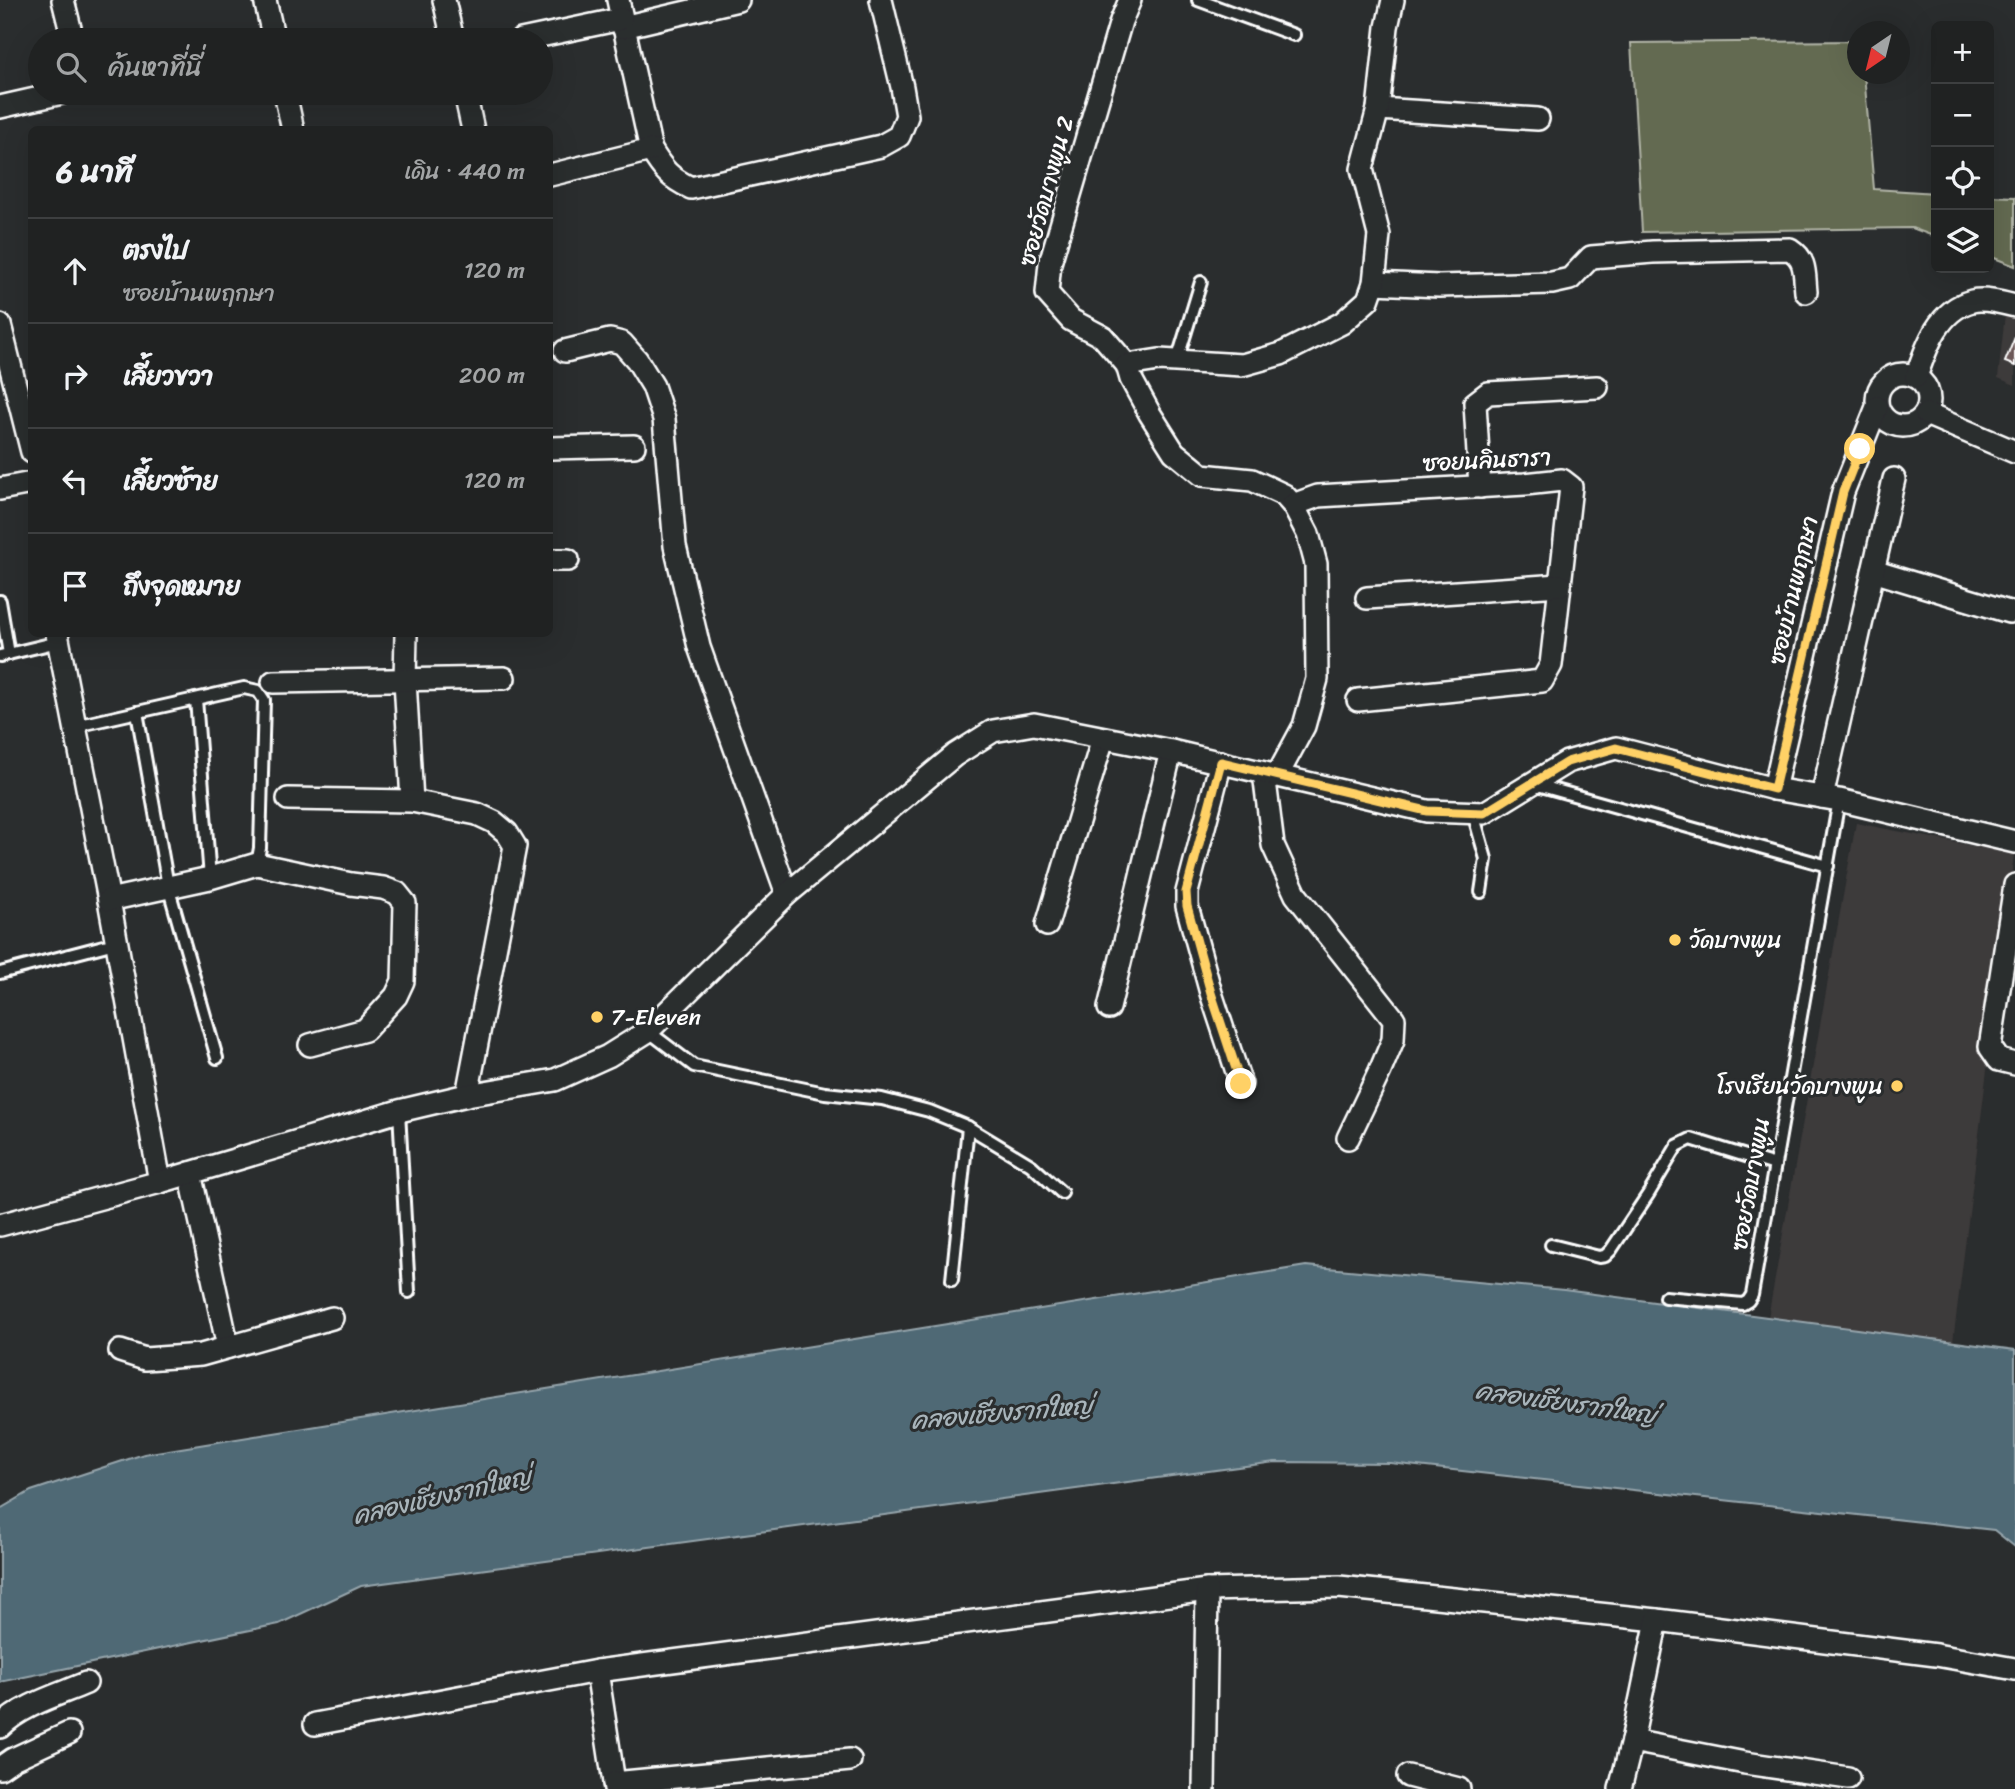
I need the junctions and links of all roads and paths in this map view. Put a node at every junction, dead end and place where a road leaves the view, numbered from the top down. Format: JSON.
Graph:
{"nodes":[{"id":1,"x":63,"y":0,"type":"edge"},
{"id":2,"x":265,"y":0,"type":"edge"},
{"id":3,"x":444,"y":0,"type":"edge"},
{"id":4,"x":738,"y":0,"type":"edge"},
{"id":5,"x":881,"y":0,"type":"edge"},
{"id":6,"x":1130,"y":0,"type":"edge"},
{"id":7,"x":1198,"y":0,"type":"edge"},
{"id":8,"x":1393,"y":0,"type":"edge"},
{"id":9,"x":621,"y":15,"type":"edge"},
{"id":10,"x":70,"y":28,"type":"edge"},
{"id":11,"x":271,"y":28,"type":"edge"},
{"id":12,"x":450,"y":28,"type":"edge"},
{"id":13,"x":553,"y":32,"type":"edge"},
{"id":14,"x":1294,"y":35,"type":"dead end"},
{"id":15,"x":28,"y":101,"type":"edge"},
{"id":16,"x":288,"y":105,"type":"edge"},
{"id":17,"x":468,"y":105,"type":"edge"},
{"id":18,"x":0,"y":107,"type":"edge"},
{"id":19,"x":1378,"y":109,"type":"junction"},
{"id":20,"x":1538,"y":119,"type":"dead end"},
{"id":21,"x":292,"y":126,"type":"edge"},
{"id":22,"x":472,"y":126,"type":"edge"},
{"id":23,"x":651,"y":150,"type":"junction"},
{"id":24,"x":553,"y":174,"type":"edge"},
{"id":25,"x":1201,"y":282,"type":"dead end"},
{"id":26,"x":1374,"y":283,"type":"junction"},
{"id":27,"x":1806,"y":292,"type":"dead end"},
{"id":28,"x":2015,"y":306,"type":"edge"},
{"id":29,"x":0,"y":325,"type":"edge"},
{"id":30,"x":565,"y":351,"type":"dead end"},
{"id":31,"x":1177,"y":361,"type":"junction"},
{"id":32,"x":1127,"y":365,"type":"junction"},
{"id":33,"x":1916,"y":377,"type":"junction"},
{"id":34,"x":1597,"y":387,"type":"dead end"},
{"id":35,"x":1877,"y":407,"type":"junction"},
{"id":36,"x":1926,"y":414,"type":"junction"},
{"id":37,"x":28,"y":436,"type":"edge"},
{"id":38,"x":634,"y":446,"type":"dead end"},
{"id":39,"x":553,"y":448,"type":"edge"},
{"id":40,"x":2015,"y":452,"type":"edge"},
{"id":41,"x":1894,"y":479,"type":"dead end"},
{"id":42,"x":28,"y":484,"type":"edge"},
{"id":43,"x":1480,"y":487,"type":"junction"},
{"id":44,"x":0,"y":489,"type":"edge"},
{"id":45,"x":1293,"y":505,"type":"junction"},
{"id":46,"x":1873,"y":571,"type":"junction"},
{"id":47,"x":1560,"y":584,"type":"junction"},
{"id":48,"x":1367,"y":598,"type":"dead end"},
{"id":49,"x":0,"y":601,"type":"edge"},
{"id":50,"x":2009,"y":612,"type":"dead end"},
{"id":51,"x":406,"y":637,"type":"edge"},
{"id":52,"x":58,"y":638,"type":"edge"},
{"id":53,"x":5,"y":655,"type":"edge"},
{"id":54,"x":504,"y":678,"type":"dead end"},
{"id":55,"x":405,"y":680,"type":"junction"},
{"id":56,"x":273,"y":682,"type":"dead end"},
{"id":57,"x":196,"y":699,"type":"junction"},
{"id":58,"x":1358,"y":700,"type":"dead end"},
{"id":59,"x":137,"y":712,"type":"junction"},
{"id":60,"x":76,"y":726,"type":"junction"},
{"id":61,"x":1103,"y":738,"type":"junction"},
{"id":62,"x":1171,"y":751,"type":"junction"},
{"id":63,"x":1221,"y":762,"type":"junction"},
{"id":64,"x":1271,"y":774,"type":"junction"},
{"id":65,"x":1532,"y":783,"type":"junction"},
{"id":66,"x":1774,"y":789,"type":"junction"},
{"id":67,"x":288,"y":799,"type":"dead end"},
{"id":68,"x":1830,"y":799,"type":"junction"},
{"id":69,"x":412,"y":800,"type":"junction"},
{"id":70,"x":1473,"y":813,"type":"junction"},
{"id":71,"x":2015,"y":842,"type":"edge"},
{"id":72,"x":257,"y":864,"type":"junction"},
{"id":73,"x":1828,"y":866,"type":"junction"},
{"id":74,"x":210,"y":878,"type":"junction"},
{"id":75,"x":2015,"y":885,"type":"edge"},
{"id":76,"x":169,"y":886,"type":"junction"},
{"id":77,"x":1481,"y":892,"type":"dead end"},
{"id":78,"x":787,"y":894,"type":"junction"},
{"id":79,"x":109,"y":900,"type":"junction"},
{"id":80,"x":1047,"y":925,"type":"dead end"},
{"id":81,"x":115,"y":943,"type":"junction"},
{"id":82,"x":0,"y":973,"type":"edge"},
{"id":83,"x":1109,"y":1008,"type":"dead end"},
{"id":84,"x":648,"y":1031,"type":"junction"},
{"id":85,"x":310,"y":1045,"type":"dead end"},
{"id":86,"x":218,"y":1058,"type":"dead end"},
{"id":87,"x":2015,"y":1064,"type":"edge"},
{"id":88,"x":1241,"y":1084,"type":"dead end"},
{"id":89,"x":467,"y":1095,"type":"junction"},
{"id":90,"x":399,"y":1111,"type":"junction"},
{"id":91,"x":968,"y":1127,"type":"junction"},
{"id":92,"x":1348,"y":1138,"type":"dead end"},
{"id":93,"x":1775,"y":1165,"type":"junction"},
{"id":94,"x":190,"y":1173,"type":"junction"},
{"id":95,"x":160,"y":1182,"type":"junction"},
{"id":96,"x":1062,"y":1193,"type":"dead end"},
{"id":97,"x":0,"y":1225,"type":"edge"},
{"id":98,"x":1551,"y":1245,"type":"dead end"},
{"id":99,"x":952,"y":1280,"type":"dead end"},
{"id":100,"x":409,"y":1292,"type":"dead end"},
{"id":101,"x":1665,"y":1297,"type":"dead end"},
{"id":102,"x":331,"y":1318,"type":"dead end"},
{"id":103,"x":228,"y":1347,"type":"junction"},
{"id":104,"x":120,"y":1350,"type":"dead end"},
{"id":105,"x":1207,"y":1590,"type":"junction"},
{"id":106,"x":1657,"y":1620,"type":"junction"},
{"id":107,"x":2015,"y":1669,"type":"edge"},
{"id":108,"x":597,"y":1671,"type":"junction"},
{"id":109,"x":86,"y":1683,"type":"dead end"},
{"id":110,"x":316,"y":1724,"type":"dead end"},
{"id":111,"x":0,"y":1727,"type":"edge"},
{"id":112,"x":69,"y":1733,"type":"dead end"},
{"id":113,"x":1632,"y":1741,"type":"junction"},
{"id":114,"x":850,"y":1760,"type":"dead end"},
{"id":115,"x":0,"y":1768,"type":"edge"},
{"id":116,"x":1408,"y":1776,"type":"dead end"},
{"id":117,"x":1848,"y":1778,"type":"dead end"},
{"id":118,"x":615,"y":1786,"type":"edge"},
{"id":119,"x":1204,"y":1789,"type":"edge"},
{"id":120,"x":1459,"y":1789,"type":"edge"},
{"id":121,"x":1620,"y":1789,"type":"edge"}],
"edges":[{"from":1,"to":10,"type":"street"},
{"from":2,"to":11,"type":"street"},
{"from":3,"to":12,"type":"street"},
{"from":4,"to":9,"type":"street"},
{"from":5,"to":23,"type":"street"},
{"from":6,"to":32,"type":"street","name":"ซอยวัดบางพูน 2"},
{"from":7,"to":14,"type":"lane"},
{"from":8,"to":19,"type":"street"},
{"from":9,"to":13,"type":"street"},
{"from":9,"to":23,"type":"street"},
{"from":15,"to":18,"type":"street"},
{"from":16,"to":21,"type":"street"},
{"from":17,"to":22,"type":"street"},
{"from":19,"to":20,"type":"street"},
{"from":19,"to":26,"type":"street"},
{"from":23,"to":24,"type":"street"},
{"from":25,"to":31,"type":"lane"},
{"from":26,"to":27,"type":"street"},
{"from":26,"to":31,"type":"street"},
{"from":28,"to":33,"type":"street"},
{"from":29,"to":37,"type":"street"},
{"from":30,"to":78,"type":"street"},
{"from":31,"to":32,"type":"street"},
{"from":32,"to":45,"type":"street","name":"ซอยวัดบางพูน 2"},
{"from":33,"to":35,"type":"street","name":"ซอยบ้านพฤกษา"},
{"from":33,"to":36,"type":"street"},
{"from":34,"to":43,"type":"street"},
{"from":35,"to":36,"type":"street"},
{"from":35,"to":66,"type":"street","name":"ซอยบ้านพฤกษา"},
{"from":36,"to":40,"type":"street"},
{"from":38,"to":39,"type":"street"},
{"from":41,"to":46,"type":"street"},
{"from":42,"to":44,"type":"street"},
{"from":43,"to":45,"type":"street","name":"ซอยนลินธารา"},
{"from":43,"to":47,"type":"street","name":"ซอยนลินธารา"},
{"from":45,"to":64,"type":"street","name":"ซอยวัดบางพูน 2"},
{"from":46,"to":50,"type":"street"},
{"from":46,"to":68,"type":"street"},
{"from":47,"to":48,"type":"street"},
{"from":47,"to":58,"type":"street","name":"ซอยนลินธารา"},
{"from":49,"to":53,"type":"lane"},
{"from":51,"to":55,"type":"street"},
{"from":52,"to":53,"type":"lane"},
{"from":52,"to":60,"type":"street"},
{"from":54,"to":55,"type":"street"},
{"from":55,"to":56,"type":"street"},
{"from":55,"to":69,"type":"street"},
{"from":57,"to":59,"type":"lane"},
{"from":57,"to":72,"type":"lane"},
{"from":57,"to":74,"type":"lane"},
{"from":59,"to":60,"type":"lane"},
{"from":59,"to":76,"type":"lane"},
{"from":60,"to":79,"type":"street"},
{"from":61,"to":62,"type":"street"},
{"from":61,"to":78,"type":"street"},
{"from":61,"to":80,"type":"street"},
{"from":62,"to":63,"type":"street"},
{"from":62,"to":83,"type":"street"},
{"from":63,"to":64,"type":"street"},
{"from":63,"to":88,"type":"street"},
{"from":64,"to":70,"type":"street"},
{"from":64,"to":92,"type":"street"},
{"from":65,"to":66,"type":"street"},
{"from":65,"to":70,"type":"street"},
{"from":65,"to":73,"type":"lane"},
{"from":66,"to":68,"type":"street"},
{"from":67,"to":69,"type":"street"},
{"from":68,"to":71,"type":"street"},
{"from":68,"to":73,"type":"lane","name":"ซอยวัดบางพูน"},
{"from":69,"to":89,"type":"street"},
{"from":70,"to":77,"type":"lane"},
{"from":72,"to":74,"type":"street"},
{"from":72,"to":85,"type":"street"},
{"from":73,"to":93,"type":"lane","name":"ซอยวัดบางพูน"},
{"from":74,"to":76,"type":"street"},
{"from":75,"to":87,"type":"street"},
{"from":76,"to":79,"type":"street"},
{"from":76,"to":86,"type":"lane"},
{"from":78,"to":84,"type":"street"},
{"from":79,"to":81,"type":"street"},
{"from":81,"to":82,"type":"lane"},
{"from":81,"to":95,"type":"street"},
{"from":84,"to":89,"type":"street"},
{"from":84,"to":91,"type":"lane"},
{"from":89,"to":90,"type":"street"},
{"from":90,"to":94,"type":"street"},
{"from":90,"to":100,"type":"lane"},
{"from":91,"to":96,"type":"lane"},
{"from":91,"to":99,"type":"lane"},
{"from":93,"to":98,"type":"lane"},
{"from":93,"to":101,"type":"lane","name":"ซอยวัดบางพูน"},
{"from":94,"to":95,"type":"street"},
{"from":94,"to":103,"type":"street"},
{"from":95,"to":97,"type":"street"},
{"from":102,"to":103,"type":"street"},
{"from":103,"to":104,"type":"street"},
{"from":105,"to":106,"type":"street"},
{"from":105,"to":108,"type":"street"},
{"from":105,"to":119,"type":"street"},
{"from":106,"to":107,"type":"street"},
{"from":106,"to":113,"type":"street"},
{"from":108,"to":110,"type":"street"},
{"from":108,"to":118,"type":"street"},
{"from":109,"to":111,"type":"street"},
{"from":112,"to":115,"type":"street"},
{"from":113,"to":117,"type":"street"},
{"from":113,"to":121,"type":"street"},
{"from":114,"to":118,"type":"street"},
{"from":116,"to":120,"type":"street"}]}
